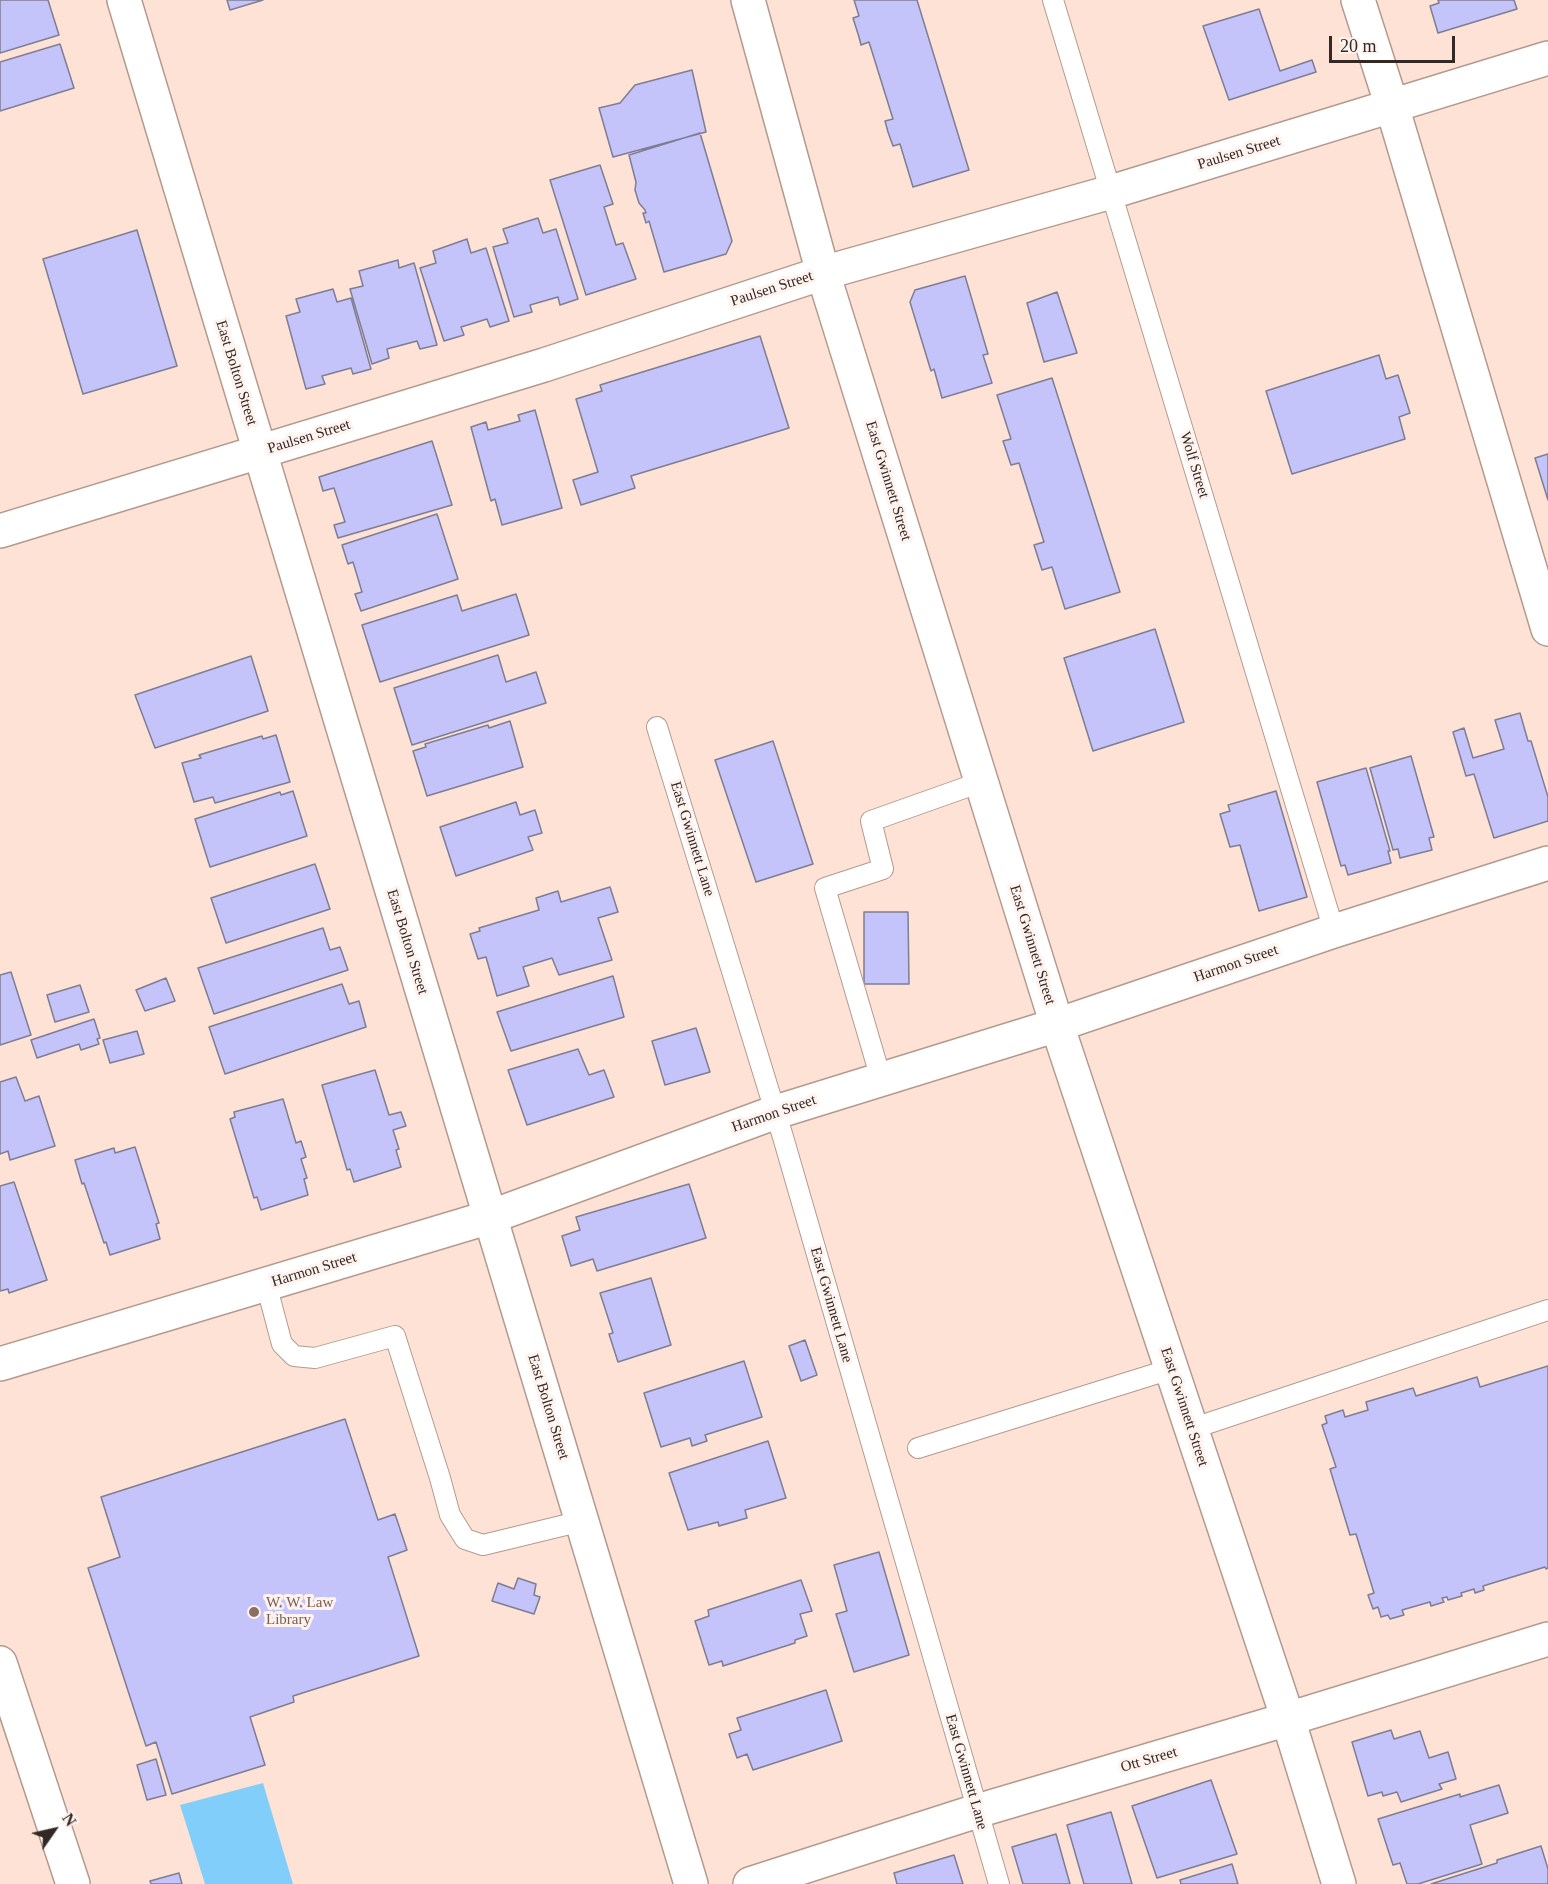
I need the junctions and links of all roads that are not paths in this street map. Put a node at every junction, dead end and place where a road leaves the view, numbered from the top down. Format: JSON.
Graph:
{"nodes":[{"id":1,"x":124,"y":0,"type":"edge"},
{"id":2,"x":748,"y":0,"type":"edge"},
{"id":3,"x":1053,"y":0,"type":"edge"},
{"id":4,"x":1358,"y":0,"type":"edge"},
{"id":5,"x":1548,"y":58,"type":"edge"},
{"id":6,"x":1392,"y":106,"type":"junction"},
{"id":7,"x":1112,"y":192,"type":"junction"},
{"id":8,"x":823,"y":273,"type":"junction"},
{"id":9,"x":260,"y":452,"type":"junction"},
{"id":10,"x":0,"y":531,"type":"edge"},
{"id":11,"x":1548,"y":629,"type":"edge"},
{"id":12,"x":657,"y":728,"type":"dead end"},
{"id":13,"x":981,"y":782,"type":"junction"},
{"id":14,"x":1548,"y":863,"type":"edge"},
{"id":15,"x":1334,"y":931,"type":"junction"},
{"id":16,"x":1057,"y":1024,"type":"junction"},
{"id":17,"x":881,"y":1079,"type":"junction"},
{"id":18,"x":776,"y":1112,"type":"junction"},
{"id":19,"x":490,"y":1216,"type":"junction"},
{"id":20,"x":266,"y":1284,"type":"junction"},
{"id":21,"x":1548,"y":1310,"type":"edge"},
{"id":22,"x":0,"y":1364,"type":"edge"},
{"id":23,"x":1171,"y":1369,"type":"junction"},
{"id":24,"x":1191,"y":1429,"type":"junction"},
{"id":25,"x":918,"y":1448,"type":"dead end"},
{"id":26,"x":582,"y":1521,"type":"junction"},
{"id":27,"x":1548,"y":1639,"type":"edge"},
{"id":28,"x":0,"y":1663,"type":"edge"},
{"id":29,"x":1288,"y":1719,"type":"junction"},
{"id":30,"x":977,"y":1811,"type":"junction"},
{"id":31,"x":73,"y":1884,"type":"edge"},
{"id":32,"x":691,"y":1884,"type":"edge"},
{"id":33,"x":750,"y":1884,"type":"edge"},
{"id":34,"x":999,"y":1884,"type":"edge"},
{"id":35,"x":1339,"y":1884,"type":"edge"}],
"edges":[{"from":1,"to":9,"type":"street","name":"East Bolton Street"},
{"from":2,"to":8,"type":"street","name":"East Gwinnett Street"},
{"from":3,"to":7,"type":"lane","name":"Wolf Street"},
{"from":4,"to":6,"type":"street"},
{"from":5,"to":6,"type":"street","name":"Paulsen Street"},
{"from":6,"to":7,"type":"street","name":"Paulsen Street"},
{"from":6,"to":11,"type":"street"},
{"from":7,"to":8,"type":"street","name":"Paulsen Street"},
{"from":7,"to":15,"type":"lane","name":"Wolf Street"},
{"from":8,"to":9,"type":"street","name":"Paulsen Street"},
{"from":8,"to":13,"type":"street","name":"East Gwinnett Street"},
{"from":9,"to":10,"type":"street","name":"Paulsen Street"},
{"from":9,"to":19,"type":"street","name":"East Bolton Street"},
{"from":12,"to":18,"type":"lane","name":"East Gwinnett Lane"},
{"from":13,"to":16,"type":"street","name":"East Gwinnett Street"},
{"from":13,"to":17,"type":"lane"},
{"from":14,"to":15,"type":"street","name":"Harmon Street"},
{"from":15,"to":16,"type":"street","name":"Harmon Street"},
{"from":16,"to":17,"type":"street","name":"Harmon Street"},
{"from":16,"to":23,"type":"street","name":"East Gwinnett Street"},
{"from":17,"to":18,"type":"street","name":"Harmon Street"},
{"from":18,"to":19,"type":"street","name":"Harmon Street"},
{"from":18,"to":30,"type":"lane","name":"East Gwinnett Lane"},
{"from":19,"to":20,"type":"street","name":"Harmon Street"},
{"from":19,"to":26,"type":"street","name":"East Bolton Street"},
{"from":20,"to":22,"type":"street","name":"Harmon Street"},
{"from":20,"to":26,"type":"lane"},
{"from":21,"to":24,"type":"lane"},
{"from":23,"to":24,"type":"street","name":"East Gwinnett Street"},
{"from":23,"to":25,"type":"lane"},
{"from":24,"to":29,"type":"street","name":"East Gwinnett Street"},
{"from":26,"to":32,"type":"street","name":"East Bolton Street"},
{"from":27,"to":29,"type":"street","name":"Ott Street"},
{"from":28,"to":31,"type":"street"},
{"from":29,"to":30,"type":"street","name":"Ott Street"},
{"from":29,"to":35,"type":"street","name":"East Gwinnett Street"},
{"from":30,"to":33,"type":"street","name":"Ott Street"},
{"from":30,"to":34,"type":"lane","name":"East Gwinnett Lane"}]}
